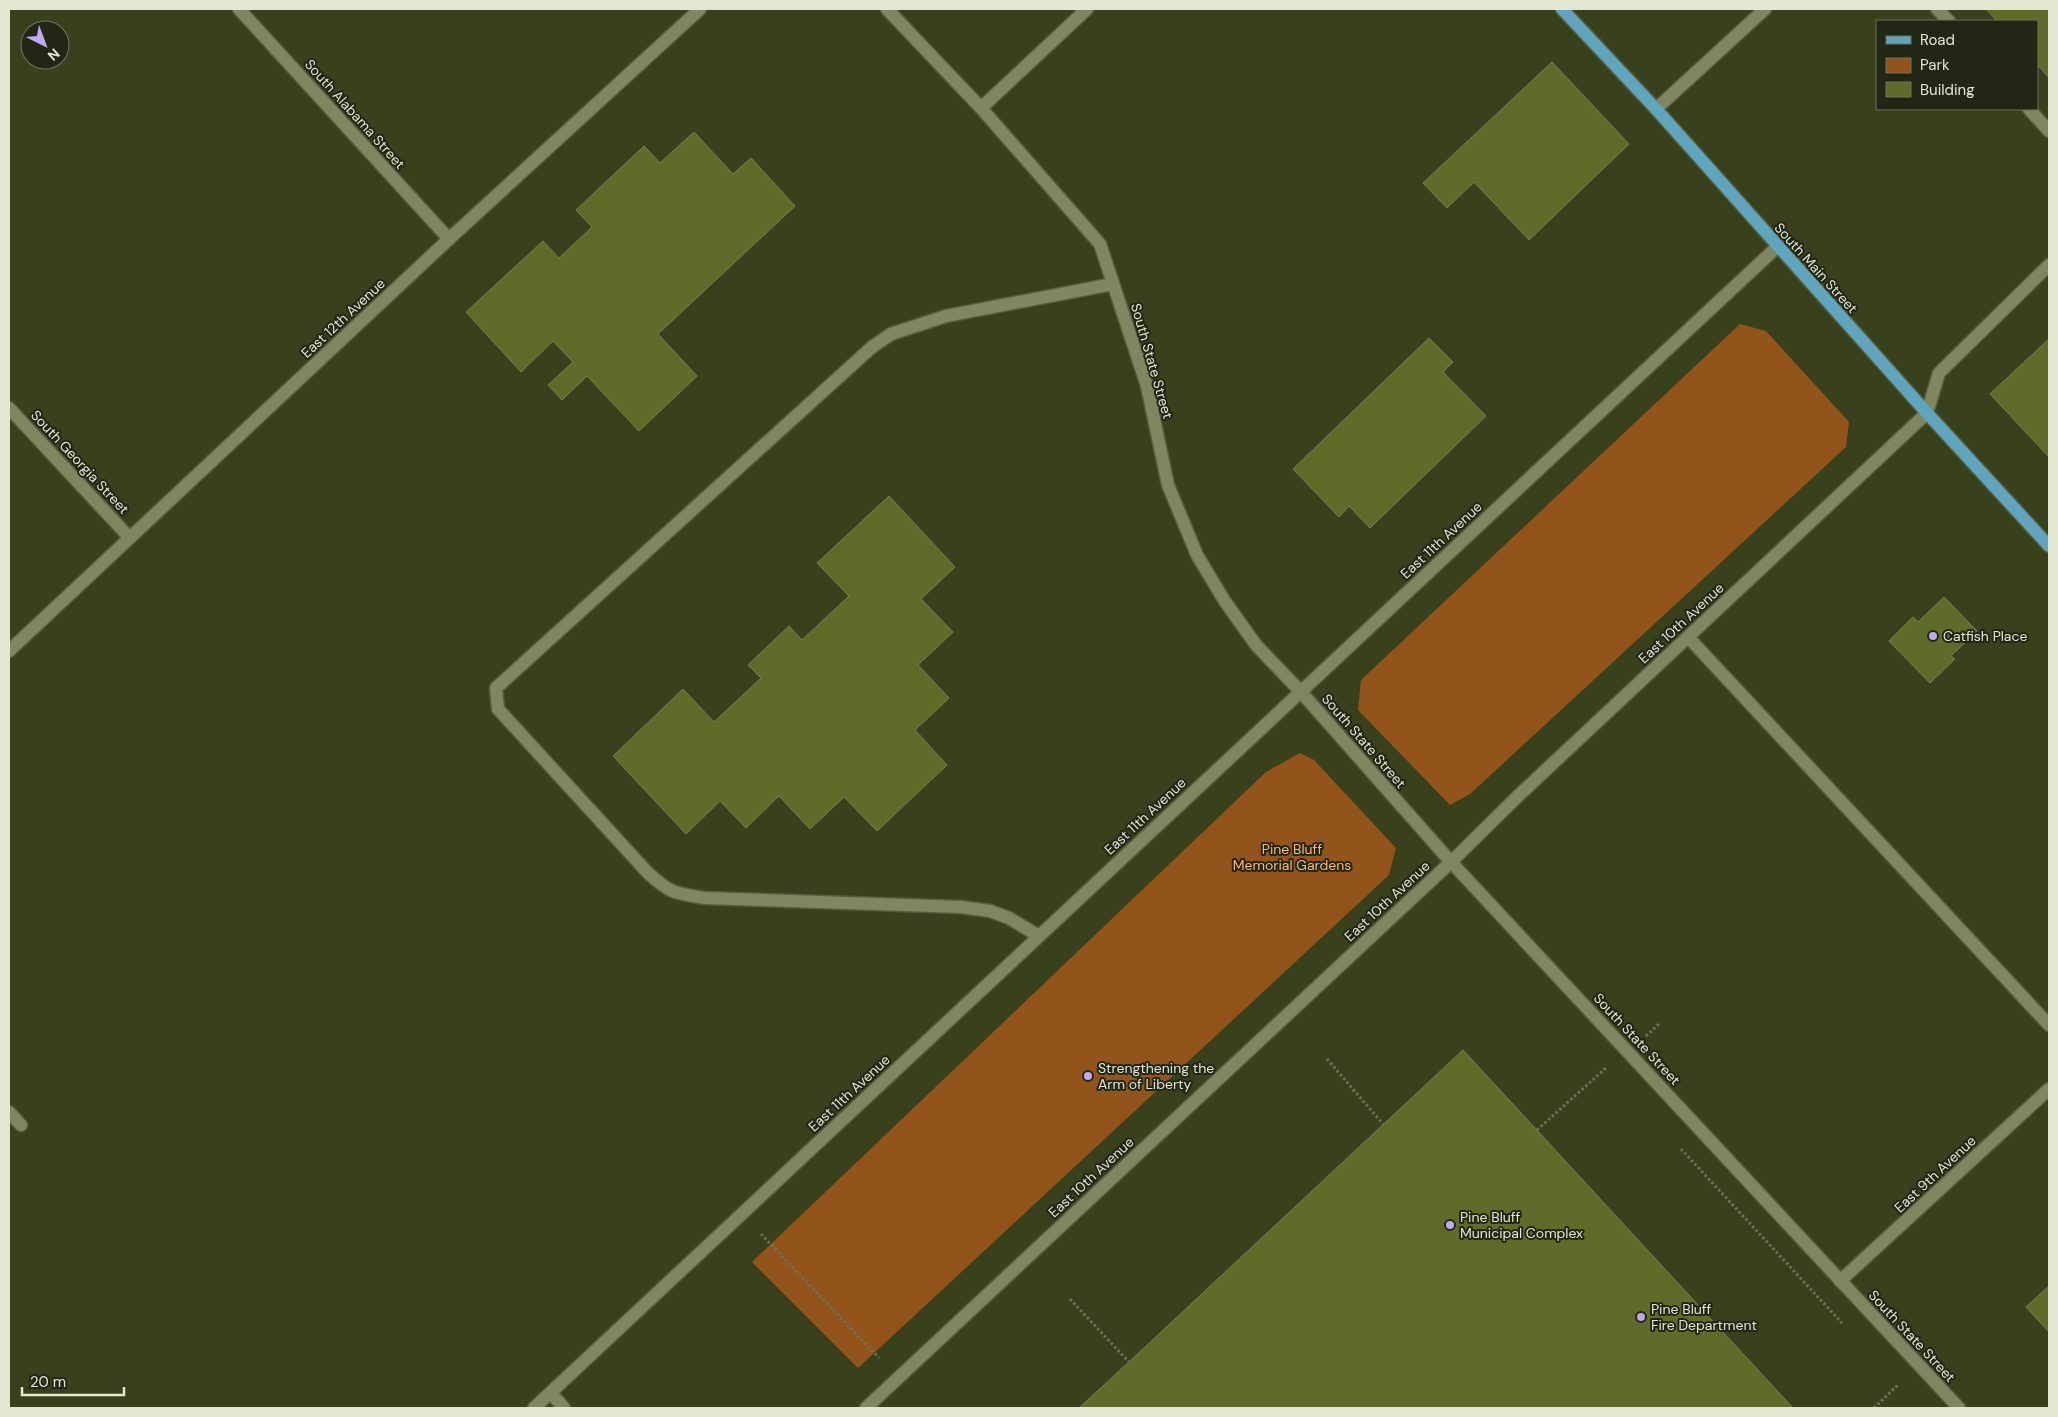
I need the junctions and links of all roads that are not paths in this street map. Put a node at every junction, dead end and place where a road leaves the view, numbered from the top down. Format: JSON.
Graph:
{"nodes":[{"id":1,"x":239,"y":9,"type":"edge"},
{"id":2,"x":700,"y":9,"type":"edge"},
{"id":3,"x":888,"y":9,"type":"edge"},
{"id":4,"x":1087,"y":9,"type":"edge"},
{"id":5,"x":1562,"y":9,"type":"edge"},
{"id":6,"x":1766,"y":9,"type":"edge"},
{"id":7,"x":1937,"y":9,"type":"edge"},
{"id":8,"x":1948,"y":20,"type":"edge"},
{"id":9,"x":981,"y":108,"type":"junction"},
{"id":10,"x":1656,"y":109,"type":"junction"},
{"id":11,"x":2030,"y":110,"type":"edge"},
{"id":12,"x":2049,"y":131,"type":"edge"},
{"id":13,"x":449,"y":239,"type":"junction"},
{"id":14,"x":1777,"y":246,"type":"junction"},
{"id":15,"x":2049,"y":265,"type":"edge"},
{"id":16,"x":1113,"y":284,"type":"junction"},
{"id":17,"x":9,"y":408,"type":"edge"},
{"id":18,"x":1927,"y":413,"type":"junction"},
{"id":19,"x":129,"y":537,"type":"junction"},
{"id":20,"x":2049,"y":546,"type":"edge"},
{"id":21,"x":1688,"y":637,"type":"junction"},
{"id":22,"x":9,"y":651,"type":"edge"},
{"id":23,"x":1301,"y":692,"type":"junction"},
{"id":24,"x":1451,"y":862,"type":"junction"},
{"id":25,"x":1039,"y":936,"type":"junction"},
{"id":26,"x":2049,"y":1025,"type":"edge"},
{"id":27,"x":2049,"y":1089,"type":"edge"},
{"id":28,"x":9,"y":1112,"type":"edge"},
{"id":29,"x":21,"y":1125,"type":"dead end"},
{"id":30,"x":1840,"y":1281,"type":"junction"},
{"id":31,"x":551,"y":1393,"type":"junction"},
{"id":32,"x":534,"y":1408,"type":"edge"},
{"id":33,"x":564,"y":1408,"type":"edge"},
{"id":34,"x":866,"y":1408,"type":"edge"},
{"id":35,"x":1959,"y":1408,"type":"edge"}],
"edges":[{"from":1,"to":13,"type":"street","name":"South Alabama Street"},
{"from":2,"to":13,"type":"street","name":"East 12th Avenue"},
{"from":3,"to":9,"type":"street","name":"South State Street"},
{"from":4,"to":9,"type":"street"},
{"from":5,"to":10,"type":"main road","name":"South Main Street"},
{"from":6,"to":10,"type":"street"},
{"from":7,"to":8,"type":"street"},
{"from":9,"to":16,"type":"street","name":"South State Street"},
{"from":10,"to":14,"type":"main road","name":"South Main Street"},
{"from":11,"to":12,"type":"street"},
{"from":13,"to":19,"type":"street","name":"East 12th Avenue"},
{"from":14,"to":18,"type":"main road","name":"South Main Street"},
{"from":14,"to":23,"type":"street","name":"East 11th Avenue"},
{"from":15,"to":18,"type":"street"},
{"from":16,"to":23,"type":"street","name":"South State Street"},
{"from":16,"to":25,"type":"street"},
{"from":17,"to":19,"type":"street","name":"South Georgia Street"},
{"from":18,"to":20,"type":"main road","name":"South Main Street"},
{"from":18,"to":21,"type":"street","name":"East 10th Avenue"},
{"from":19,"to":22,"type":"street","name":"East 12th Avenue"},
{"from":21,"to":24,"type":"street","name":"East 10th Avenue"},
{"from":21,"to":26,"type":"street"},
{"from":23,"to":24,"type":"street","name":"South State Street"},
{"from":23,"to":25,"type":"street","name":"East 11th Avenue"},
{"from":24,"to":30,"type":"street","name":"South State Street"},
{"from":24,"to":34,"type":"street","name":"East 10th Avenue"},
{"from":25,"to":31,"type":"street","name":"East 11th Avenue"},
{"from":27,"to":30,"type":"street","name":"East 9th Avenue"},
{"from":28,"to":29,"type":"street"},
{"from":30,"to":35,"type":"street","name":"South State Street"},
{"from":31,"to":32,"type":"street","name":"East 11th Avenue"},
{"from":31,"to":33,"type":"street"}]}
